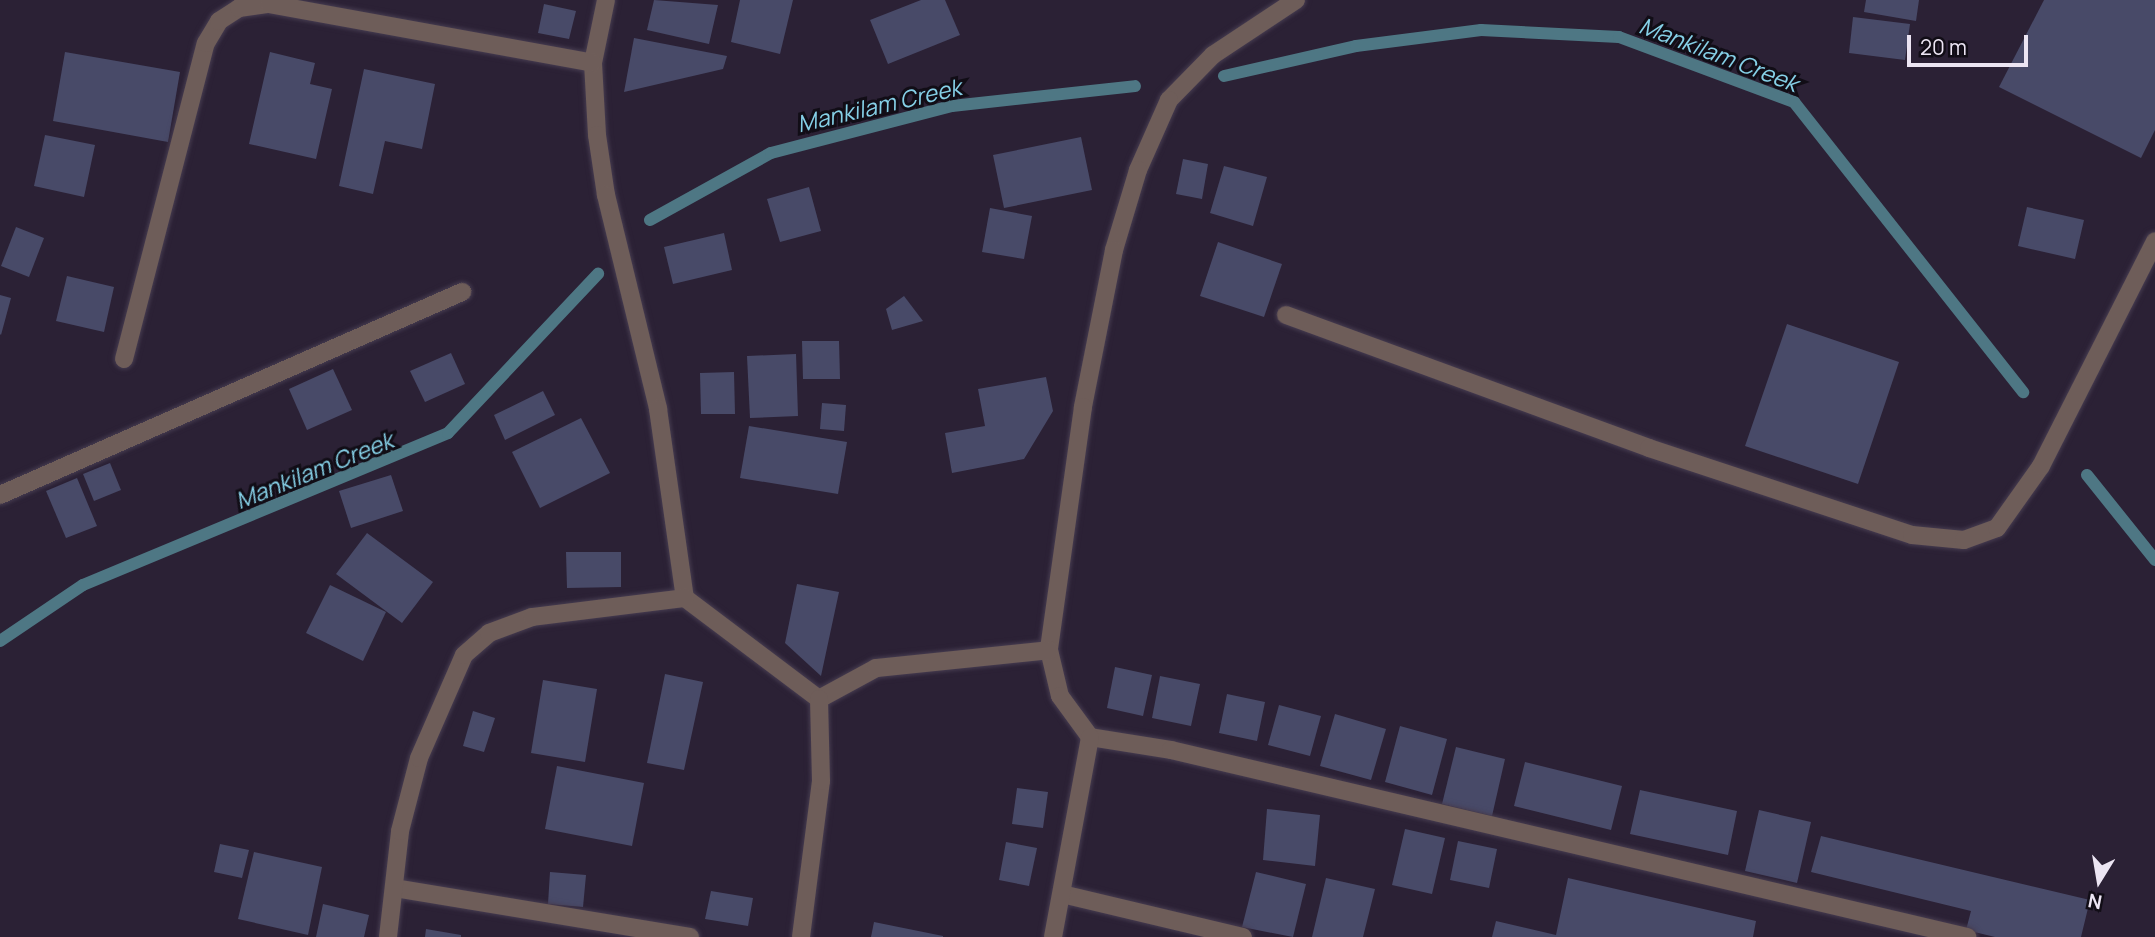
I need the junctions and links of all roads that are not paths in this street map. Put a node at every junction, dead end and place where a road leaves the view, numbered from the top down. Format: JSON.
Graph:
{"nodes":[{"id":1,"x":606,"y":0,"type":"edge"},
{"id":2,"x":1296,"y":0,"type":"edge"},
{"id":3,"x":593,"y":63,"type":"junction"},
{"id":4,"x":2155,"y":241,"type":"edge"},
{"id":5,"x":462,"y":292,"type":"dead end"},
{"id":6,"x":1286,"y":315,"type":"dead end"},
{"id":7,"x":124,"y":359,"type":"dead end"},
{"id":8,"x":0,"y":495,"type":"edge"},
{"id":9,"x":685,"y":598,"type":"junction"},
{"id":10,"x":1049,"y":650,"type":"junction"},
{"id":11,"x":819,"y":699,"type":"junction"},
{"id":12,"x":1090,"y":737,"type":"junction"},
{"id":13,"x":395,"y":888,"type":"junction"},
{"id":14,"x":1062,"y":894,"type":"junction"},
{"id":15,"x":388,"y":937,"type":"edge"},
{"id":16,"x":690,"y":937,"type":"edge"},
{"id":17,"x":801,"y":937,"type":"edge"},
{"id":18,"x":1053,"y":937,"type":"edge"},
{"id":19,"x":1243,"y":937,"type":"edge"},
{"id":20,"x":1967,"y":937,"type":"edge"}],
"edges":[{"from":1,"to":3,"type":"street"},
{"from":2,"to":10,"type":"street"},
{"from":3,"to":7,"type":"street"},
{"from":3,"to":9,"type":"street"},
{"from":4,"to":6,"type":"street"},
{"from":5,"to":8,"type":"street"},
{"from":9,"to":11,"type":"street"},
{"from":9,"to":13,"type":"street"},
{"from":10,"to":11,"type":"street"},
{"from":10,"to":12,"type":"street"},
{"from":11,"to":17,"type":"street"},
{"from":12,"to":14,"type":"street"},
{"from":12,"to":20,"type":"street"},
{"from":13,"to":15,"type":"street"},
{"from":13,"to":16,"type":"street"},
{"from":14,"to":18,"type":"street"},
{"from":14,"to":19,"type":"street"}]}
